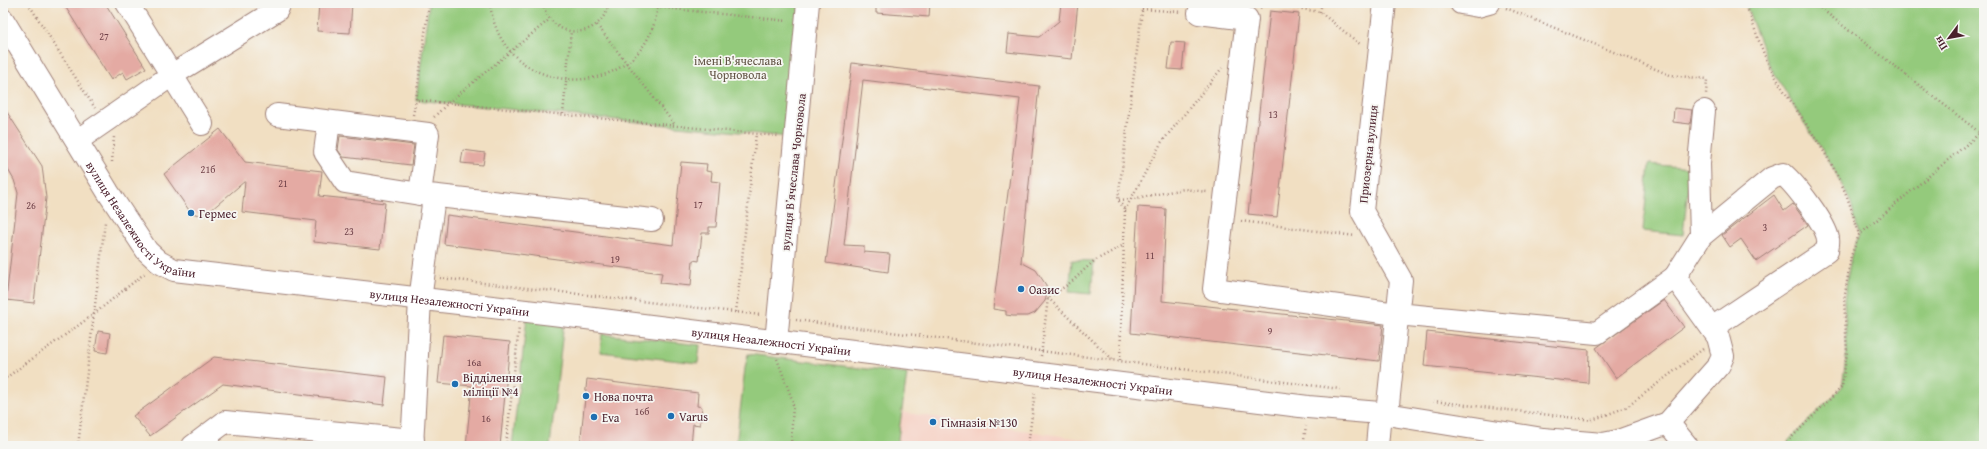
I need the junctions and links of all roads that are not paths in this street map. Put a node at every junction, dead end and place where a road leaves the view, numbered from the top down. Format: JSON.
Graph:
{"nodes":[{"id":1,"x":127,"y":3,"type":"edge"},
{"id":2,"x":280,"y":3,"type":"edge"},
{"id":3,"x":1386,"y":3,"type":"edge"},
{"id":4,"x":1461,"y":3,"type":"edge"},
{"id":5,"x":1495,"y":4,"type":"edge"},
{"id":6,"x":808,"y":12,"type":"edge"},
{"id":7,"x":1199,"y":13,"type":"road end"},
{"id":8,"x":4,"y":23,"type":"edge"},
{"id":9,"x":172,"y":75,"type":"junction"},
{"id":10,"x":1704,"y":111,"type":"road end"},
{"id":11,"x":277,"y":115,"type":"dead end"},
{"id":12,"x":329,"y":122,"type":"junction"},
{"id":13,"x":202,"y":124,"type":"dead end"},
{"id":14,"x":78,"y":140,"type":"junction"},
{"id":15,"x":427,"y":196,"type":"junction"},
{"id":16,"x":652,"y":220,"type":"dead end"},
{"id":17,"x":1701,"y":236,"type":"junction"},
{"id":18,"x":1675,"y":277,"type":"junction"},
{"id":19,"x":420,"y":300,"type":"junction"},
{"id":20,"x":1397,"y":314,"type":"junction"},
{"id":21,"x":1715,"y":332,"type":"junction"},
{"id":22,"x":775,"y":348,"type":"junction"},
{"id":23,"x":1383,"y":414,"type":"junction"},
{"id":24,"x":1668,"y":423,"type":"junction"},
{"id":25,"x":412,"y":443,"type":"edge"},
{"id":26,"x":193,"y":446,"type":"edge"},
{"id":27,"x":1377,"y":446,"type":"edge"},
{"id":28,"x":1687,"y":446,"type":"edge"}],
"edges":[{"from":1,"to":9,"type":"street"},
{"from":2,"to":9,"type":"street"},
{"from":3,"to":20,"type":"street","name":"Приозерна вулиця"},
{"from":4,"to":5,"type":"street"},
{"from":6,"to":22,"type":"street","name":"вулиця Вʼячеслава Чорновола"},
{"from":7,"to":20,"type":"street"},
{"from":8,"to":14,"type":"street","name":"вулиця Незалежності України"},
{"from":9,"to":13,"type":"street"},
{"from":9,"to":14,"type":"street"},
{"from":10,"to":17,"type":"street"},
{"from":11,"to":12,"type":"street"},
{"from":12,"to":15,"type":"street"},
{"from":12,"to":15,"type":"street"},
{"from":14,"to":19,"type":"street","name":"вулиця Незалежності України"},
{"from":15,"to":16,"type":"street"},
{"from":15,"to":19,"type":"street"},
{"from":17,"to":18,"type":"street"},
{"from":17,"to":21,"type":"street"},
{"from":18,"to":20,"type":"street"},
{"from":18,"to":21,"type":"street"},
{"from":19,"to":22,"type":"street","name":"вулиця Незалежності України"},
{"from":19,"to":25,"type":"street"},
{"from":20,"to":23,"type":"street","name":"Приозерна вулиця"},
{"from":21,"to":24,"type":"street"},
{"from":22,"to":23,"type":"street","name":"вулиця Незалежності України"},
{"from":23,"to":24,"type":"street","name":"вулиця Незалежності України"},
{"from":23,"to":27,"type":"street","name":"Приозерна вулиця"},
{"from":24,"to":28,"type":"street"},
{"from":25,"to":26,"type":"street"}]}
